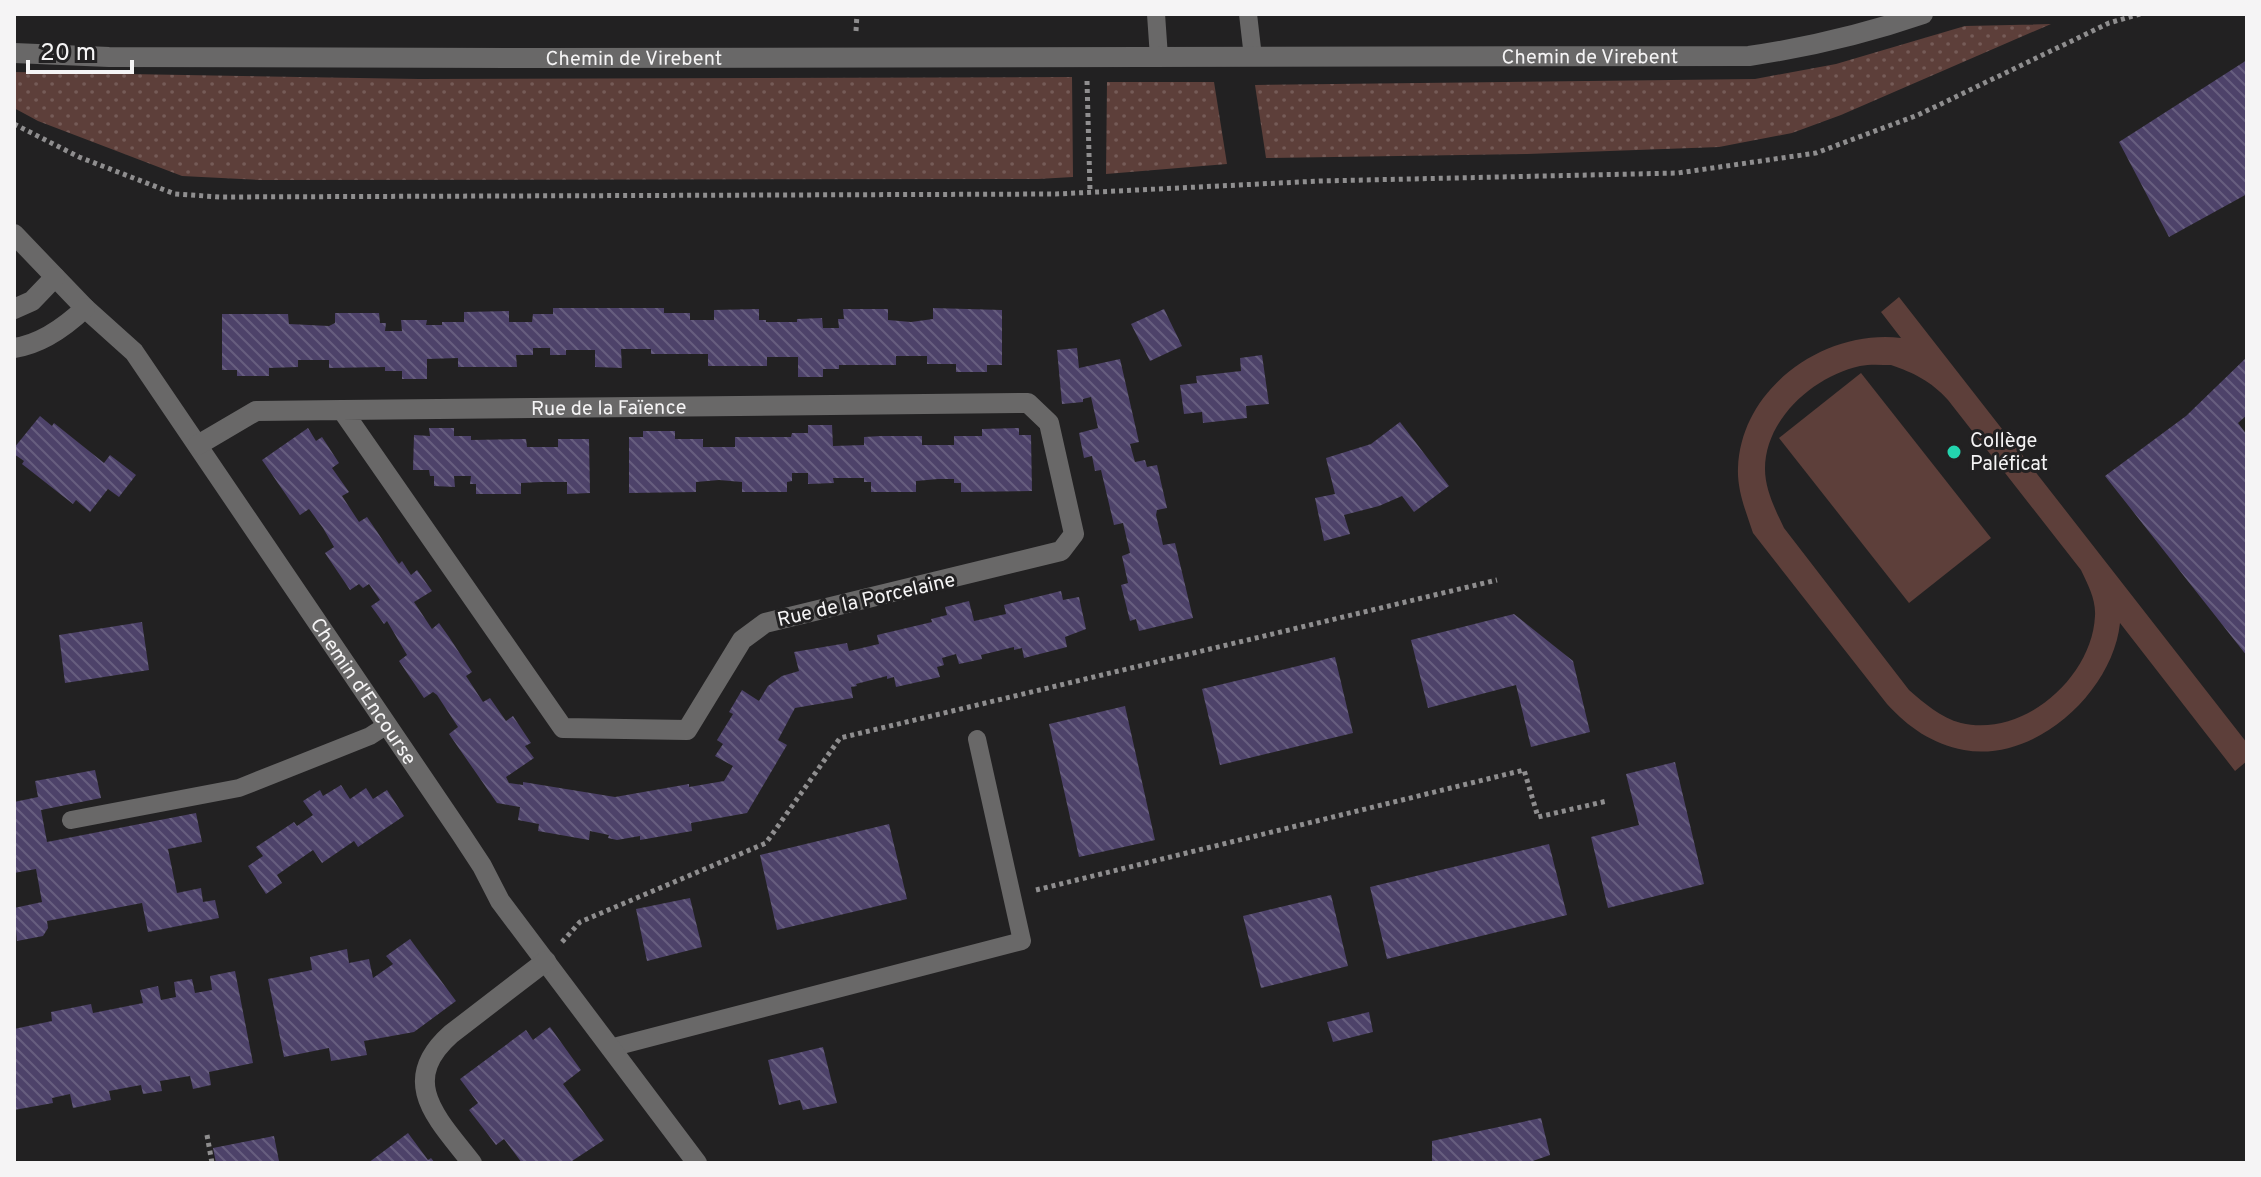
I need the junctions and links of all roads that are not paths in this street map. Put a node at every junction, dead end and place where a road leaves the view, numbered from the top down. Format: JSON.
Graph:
{"nodes":[{"id":1,"x":1156,"y":14,"type":"edge"},
{"id":2,"x":1248,"y":14,"type":"edge"},
{"id":3,"x":1923,"y":14,"type":"edge"},
{"id":4,"x":14,"y":53,"type":"edge"},
{"id":5,"x":1159,"y":57,"type":"junction"},
{"id":6,"x":1253,"y":57,"type":"junction"},
{"id":7,"x":14,"y":234,"type":"edge"},
{"id":8,"x":55,"y":277,"type":"junction"},
{"id":9,"x":85,"y":308,"type":"junction"},
{"id":10,"x":14,"y":309,"type":"edge"},
{"id":11,"x":14,"y":348,"type":"edge"},
{"id":12,"x":1028,"y":403,"type":"joint"},
{"id":13,"x":342,"y":410,"type":"junction"},
{"id":14,"x":198,"y":445,"type":"junction"},
{"id":15,"x":387,"y":725,"type":"junction"},
{"id":16,"x":977,"y":739,"type":"dead end"},
{"id":17,"x":71,"y":820,"type":"dead end"},
{"id":18,"x":546,"y":961,"type":"junction"},
{"id":19,"x":610,"y":1048,"type":"junction"},
{"id":20,"x":472,"y":1163,"type":"edge"},
{"id":21,"x":697,"y":1163,"type":"edge"}],
"edges":[{"from":1,"to":5,"type":"lane"},
{"from":2,"to":6,"type":"lane"},
{"from":3,"to":6,"type":"street","name":"Chemin de Virebent"},
{"from":4,"to":5,"type":"street","name":"Chemin de Virebent"},
{"from":5,"to":6,"type":"street","name":"Chemin de Virebent"},
{"from":7,"to":8,"type":"street","name":"Chemin d'Encourse"},
{"from":8,"to":9,"type":"street","name":"Chemin d'Encourse"},
{"from":8,"to":10,"type":"street"},
{"from":9,"to":11,"type":"street"},
{"from":9,"to":14,"type":"street","name":"Chemin d'Encourse"},
{"from":12,"to":13,"type":"street","name":"Rue de la Faïence"},
{"from":12,"to":13,"type":"street","name":"Rue de la Porcelaine"},
{"from":13,"to":14,"type":"street","name":"Rue de la Faïence"},
{"from":14,"to":15,"type":"street","name":"Chemin d'Encourse"},
{"from":15,"to":17,"type":"lane"},
{"from":15,"to":18,"type":"street","name":"Chemin d'Encourse"},
{"from":16,"to":19,"type":"lane"},
{"from":18,"to":19,"type":"street","name":"Chemin d'Encourse"},
{"from":18,"to":20,"type":"street"},
{"from":19,"to":21,"type":"street","name":"Chemin d'Encourse"}]}
